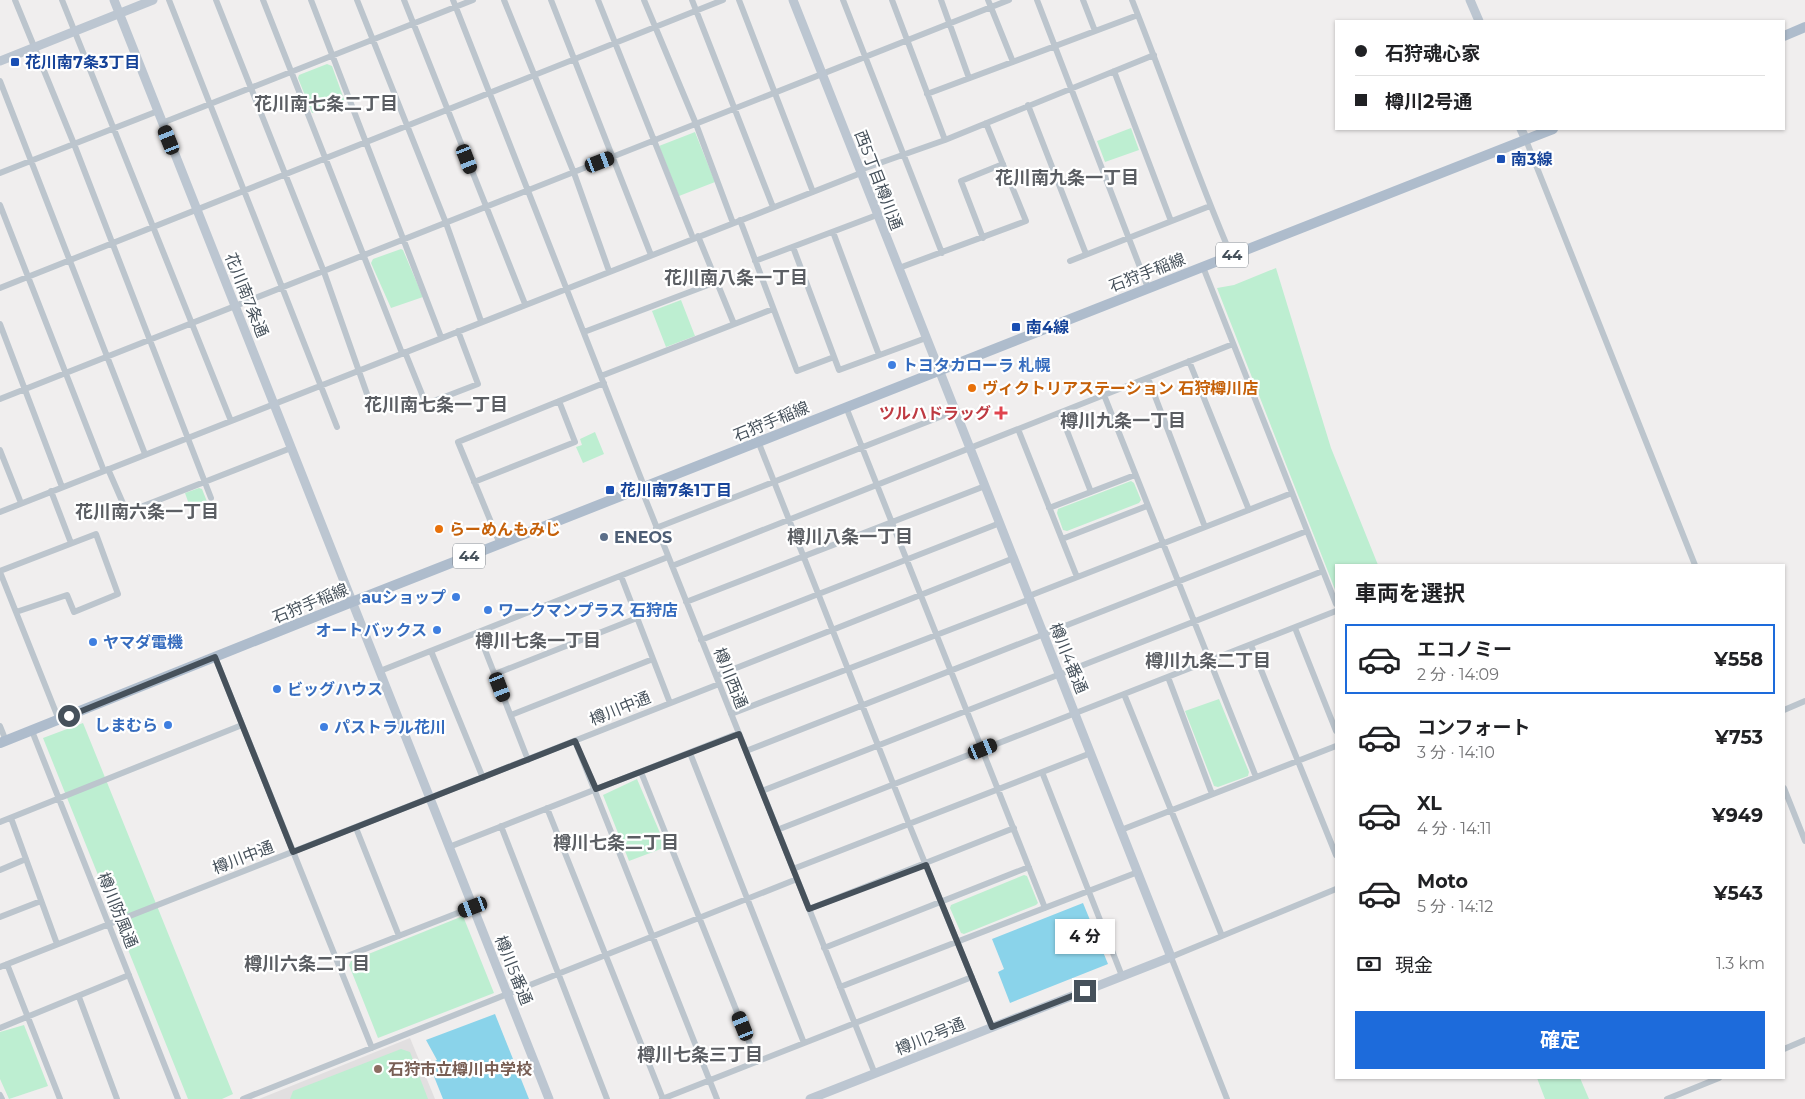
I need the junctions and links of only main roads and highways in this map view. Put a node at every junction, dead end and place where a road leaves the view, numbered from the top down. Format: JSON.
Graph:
{"nodes":[{"id":1,"x":1805,"y":28,"type":"edge"},
{"id":2,"x":1785,"y":36,"type":"edge"},
{"id":3,"x":1551,"y":130,"type":"edge"},
{"id":4,"x":3,"y":742,"type":"edge"}],
"edges":[{"from":1,"to":2,"type":"main road"},
{"from":3,"to":4,"type":"main road","name":"石狩手稲線","number":"44"}]}
